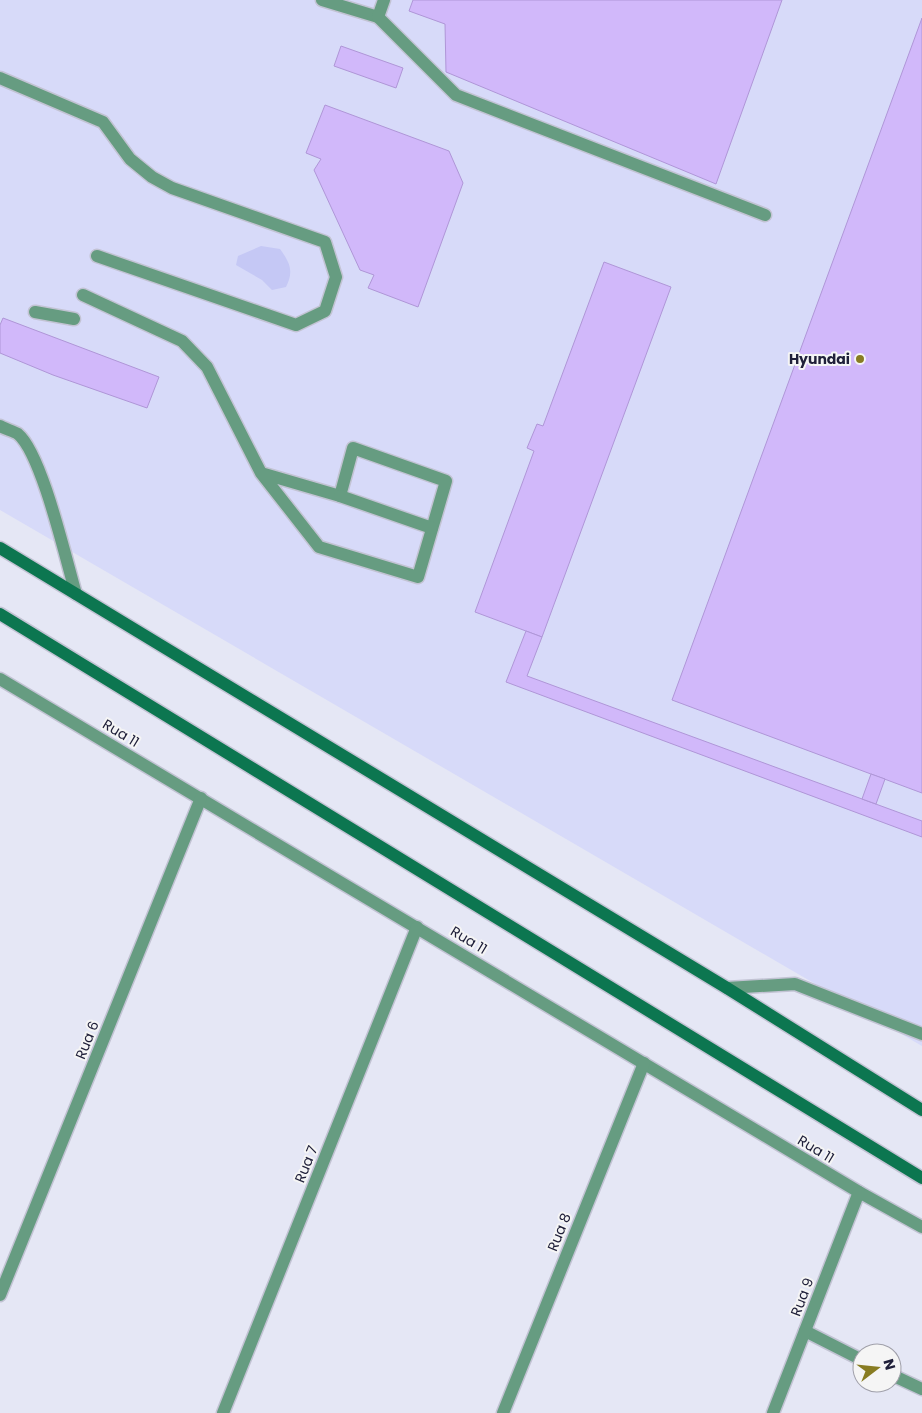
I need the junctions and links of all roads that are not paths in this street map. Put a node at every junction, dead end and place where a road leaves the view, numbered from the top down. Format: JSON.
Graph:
{"nodes":[{"id":1,"x":322,"y":0,"type":"edge"},
{"id":2,"x":384,"y":0,"type":"edge"},
{"id":3,"x":378,"y":17,"type":"junction"},
{"id":4,"x":0,"y":78,"type":"edge"},
{"id":5,"x":765,"y":215,"type":"dead end"},
{"id":6,"x":97,"y":256,"type":"dead end"},
{"id":7,"x":83,"y":295,"type":"dead end"},
{"id":8,"x":35,"y":312,"type":"dead end"},
{"id":9,"x":74,"y":319,"type":"dead end"},
{"id":10,"x":0,"y":426,"type":"edge"},
{"id":11,"x":261,"y":473,"type":"junction"},
{"id":12,"x":340,"y":496,"type":"junction"},
{"id":13,"x":432,"y":528,"type":"junction"},
{"id":14,"x":0,"y":548,"type":"edge"},
{"id":15,"x":76,"y":594,"type":"junction"},
{"id":16,"x":0,"y":614,"type":"edge"},
{"id":17,"x":0,"y":679,"type":"edge"},
{"id":18,"x":201,"y":798,"type":"junction"},
{"id":19,"x":417,"y":927,"type":"junction"},
{"id":20,"x":727,"y":988,"type":"junction"},
{"id":21,"x":922,"y":1034,"type":"edge"},
{"id":22,"x":644,"y":1063,"type":"junction"},
{"id":23,"x":922,"y":1110,"type":"edge"},
{"id":24,"x":922,"y":1178,"type":"edge"},
{"id":25,"x":859,"y":1192,"type":"junction"},
{"id":26,"x":922,"y":1227,"type":"edge"},
{"id":27,"x":0,"y":1294,"type":"edge"},
{"id":28,"x":805,"y":1331,"type":"junction"},
{"id":29,"x":852,"y":1355,"type":"edge"},
{"id":30,"x":902,"y":1379,"type":"edge"},
{"id":31,"x":922,"y":1390,"type":"edge"},
{"id":32,"x":223,"y":1413,"type":"edge"},
{"id":33,"x":503,"y":1413,"type":"edge"},
{"id":34,"x":773,"y":1413,"type":"edge"}],
"edges":[{"from":1,"to":3,"type":"street"},
{"from":2,"to":3,"type":"street"},
{"from":3,"to":5,"type":"street"},
{"from":4,"to":6,"type":"street"},
{"from":7,"to":11,"type":"street"},
{"from":8,"to":9,"type":"street"},
{"from":10,"to":15,"type":"street"},
{"from":11,"to":12,"type":"street"},
{"from":11,"to":13,"type":"street"},
{"from":12,"to":13,"type":"street"},
{"from":12,"to":13,"type":"street"},
{"from":14,"to":15,"type":"main road"},
{"from":15,"to":20,"type":"main road"},
{"from":16,"to":24,"type":"main road"},
{"from":17,"to":18,"type":"street","name":"Rua 11"},
{"from":18,"to":19,"type":"street","name":"Rua 11"},
{"from":18,"to":27,"type":"street","name":"Rua 6"},
{"from":19,"to":22,"type":"street","name":"Rua 11"},
{"from":19,"to":32,"type":"street","name":"Rua 7"},
{"from":20,"to":21,"type":"street"},
{"from":20,"to":23,"type":"main road"},
{"from":22,"to":25,"type":"street","name":"Rua 11"},
{"from":22,"to":33,"type":"street","name":"Rua 8"},
{"from":25,"to":26,"type":"street","name":"Rua 11"},
{"from":25,"to":28,"type":"street","name":"Rua 9"},
{"from":28,"to":29,"type":"street"},
{"from":28,"to":34,"type":"street","name":"Rua 9"},
{"from":30,"to":31,"type":"street"}]}
